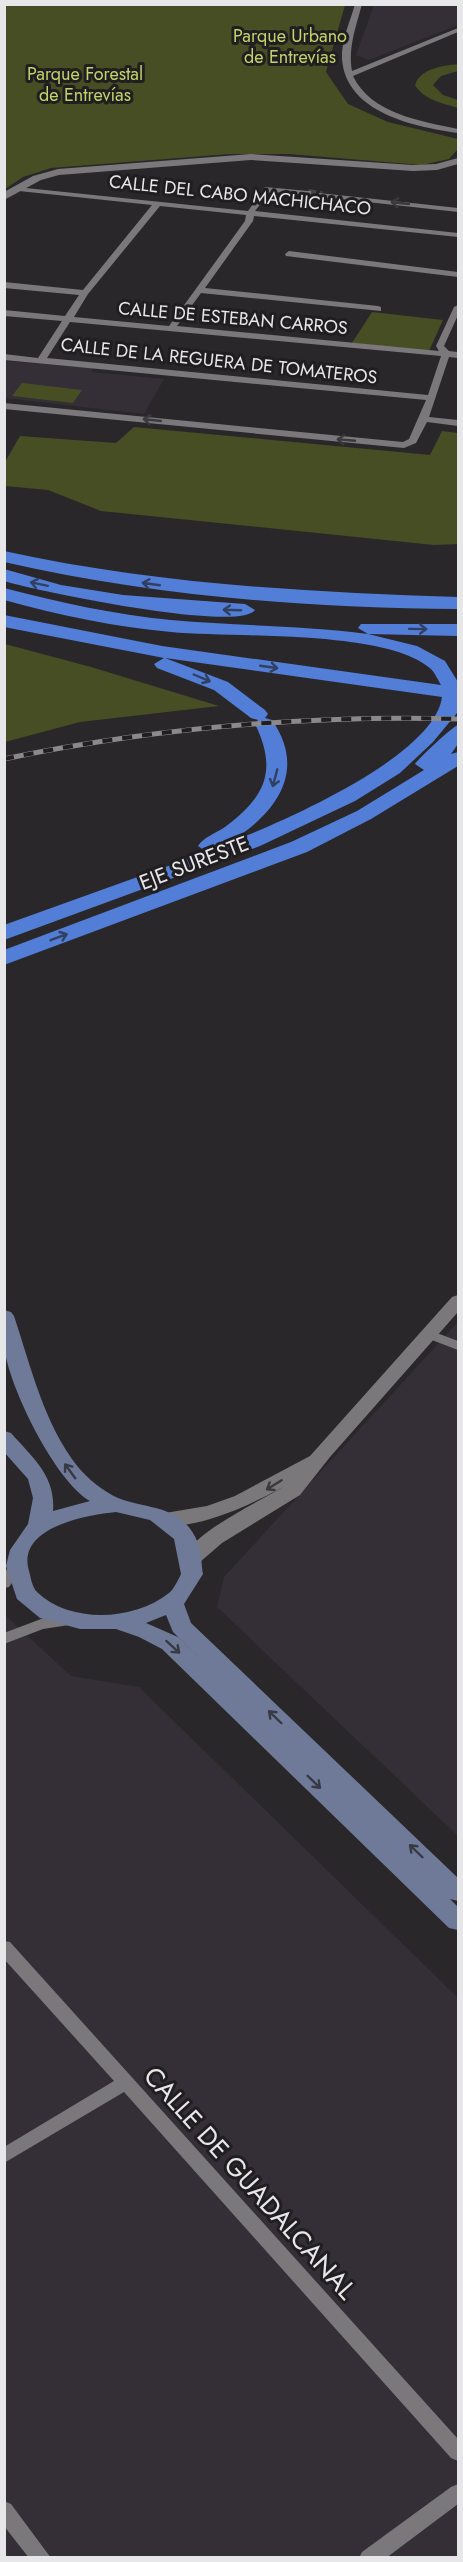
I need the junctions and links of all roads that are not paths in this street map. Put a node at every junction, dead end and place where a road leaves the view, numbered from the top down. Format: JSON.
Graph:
{"nodes":[{"id":1,"x":359,"y":4,"type":"edge"},
{"id":2,"x":459,"y":30,"type":"edge"},
{"id":3,"x":448,"y":34,"type":"junction"},
{"id":4,"x":459,"y":37,"type":"edge"},
{"id":5,"x":346,"y":59,"type":"junction"},
{"id":6,"x":374,"y":64,"type":"junction"},
{"id":7,"x":348,"y":75,"type":"junction"},
{"id":8,"x":459,"y":132,"type":"edge"},
{"id":9,"x":459,"y":161,"type":"edge"},
{"id":10,"x":19,"y":189,"type":"junction"},
{"id":11,"x":308,"y":193,"type":"tunnel mouth"},
{"id":12,"x":322,"y":195,"type":"tunnel mouth"},
{"id":13,"x":4,"y":197,"type":"edge"},
{"id":14,"x":158,"y":203,"type":"junction"},
{"id":15,"x":459,"y":210,"type":"edge"},
{"id":16,"x":250,"y":213,"type":"junction"},
{"id":17,"x":459,"y":235,"type":"edge"},
{"id":18,"x":289,"y":254,"type":"dead end"},
{"id":19,"x":459,"y":275,"type":"edge"},
{"id":20,"x":4,"y":285,"type":"edge"},
{"id":21,"x":199,"y":290,"type":"junction"},
{"id":22,"x":85,"y":293,"type":"junction"},
{"id":23,"x":459,"y":307,"type":"edge"},
{"id":24,"x":378,"y":309,"type":"dead end"},
{"id":25,"x":4,"y":313,"type":"edge"},
{"id":26,"x":68,"y":319,"type":"junction"},
{"id":27,"x":170,"y":330,"type":"junction"},
{"id":28,"x":446,"y":354,"type":"junction"},
{"id":29,"x":459,"y":355,"type":"edge"},
{"id":30,"x":4,"y":357,"type":"edge"},
{"id":31,"x":41,"y":360,"type":"junction"},
{"id":32,"x":431,"y":398,"type":"junction"},
{"id":33,"x":4,"y":406,"type":"edge"},
{"id":34,"x":424,"y":420,"type":"junction"},
{"id":35,"x":459,"y":423,"type":"edge"},
{"id":36,"x":4,"y":556,"type":"edge"},
{"id":37,"x":4,"y":576,"type":"edge"},
{"id":38,"x":4,"y":593,"type":"edge"},
{"id":39,"x":459,"y":594,"type":"edge"},
{"id":40,"x":293,"y":596,"type":"junction"},
{"id":41,"x":459,"y":603,"type":"edge"},
{"id":42,"x":459,"y":615,"type":"edge"},
{"id":43,"x":4,"y":622,"type":"edge"},
{"id":44,"x":459,"y":630,"type":"edge"},
{"id":45,"x":459,"y":693,"type":"edge"},
{"id":46,"x":459,"y":713,"type":"edge"},
{"id":47,"x":459,"y":731,"type":"edge"},
{"id":48,"x":454,"y":759,"type":"edge"},
{"id":49,"x":378,"y":779,"type":"junction"},
{"id":50,"x":206,"y":882,"type":"junction"},
{"id":51,"x":47,"y":917,"type":"junction"},
{"id":52,"x":4,"y":933,"type":"edge"},
{"id":53,"x":4,"y":958,"type":"edge"},
{"id":54,"x":459,"y":1301,"type":"edge"},
{"id":55,"x":4,"y":1316,"type":"edge"},
{"id":56,"x":429,"y":1334,"type":"junction"},
{"id":57,"x":459,"y":1346,"type":"edge"},
{"id":58,"x":8,"y":1444,"type":"edge"},
{"id":59,"x":323,"y":1452,"type":"junction"},
{"id":60,"x":116,"y":1505,"type":"junction"},
{"id":61,"x":166,"y":1519,"type":"junction"},
{"id":62,"x":38,"y":1527,"type":"junction"},
{"id":63,"x":193,"y":1557,"type":"junction"},
{"id":64,"x":11,"y":1575,"type":"edge"},
{"id":65,"x":172,"y":1601,"type":"junction"},
{"id":66,"x":72,"y":1620,"type":"junction"},
{"id":67,"x":121,"y":1623,"type":"junction"},
{"id":68,"x":4,"y":1639,"type":"edge"},
{"id":69,"x":459,"y":1892,"type":"edge"},
{"id":70,"x":459,"y":1921,"type":"edge"},
{"id":71,"x":4,"y":1947,"type":"edge"},
{"id":72,"x":125,"y":2083,"type":"junction"},
{"id":73,"x":4,"y":2156,"type":"edge"},
{"id":74,"x":459,"y":2452,"type":"edge"},
{"id":75,"x":459,"y":2493,"type":"edge"},
{"id":76,"x":4,"y":2510,"type":"edge"},
{"id":77,"x":41,"y":2558,"type":"edge"},
{"id":78,"x":369,"y":2558,"type":"edge"}],
"edges":[{"from":1,"to":5,"type":"street"},
{"from":2,"to":3,"type":"street"},
{"from":3,"to":4,"type":"street"},
{"from":3,"to":6,"type":"street"},
{"from":5,"to":6,"type":"street"},
{"from":5,"to":7,"type":"street"},
{"from":6,"to":7,"type":"street"},
{"from":7,"to":8,"type":"street"},
{"from":9,"to":10,"type":"street"},
{"from":10,"to":13,"type":"street"},
{"from":10,"to":14,"type":"street","name":"CALLE DEL CABO MACHICHACO"},
{"from":11,"to":16,"type":"street"},
{"from":15,"to":12,"type":"street","one_way":true},
{"from":14,"to":16,"type":"street","name":"CALLE DEL CABO MACHICHACO"},
{"from":14,"to":22,"type":"street"},
{"from":16,"to":17,"type":"street","name":"CALLE DEL CABO MACHICHACO"},
{"from":16,"to":21,"type":"street"},
{"from":18,"to":19,"type":"street"},
{"from":20,"to":22,"type":"street"},
{"from":21,"to":24,"type":"street"},
{"from":21,"to":27,"type":"street"},
{"from":22,"to":26,"type":"street"},
{"from":23,"to":28,"type":"street"},
{"from":25,"to":26,"type":"street","name":"CALLE DE ESTEBAN CARROS"},
{"from":26,"to":27,"type":"street","name":"CALLE DE ESTEBAN CARROS"},
{"from":26,"to":31,"type":"street"},
{"from":27,"to":28,"type":"street","name":"CALLE DE ESTEBAN CARROS"},
{"from":28,"to":29,"type":"street","name":"CALLE DE ESTEBAN CARROS"},
{"from":28,"to":32,"type":"street"},
{"from":30,"to":31,"type":"street","name":"CALLE DE LA REGUERA DE TOMATEROS"},
{"from":31,"to":32,"type":"street","name":"CALLE DE LA REGUERA DE TOMATEROS"},
{"from":32,"to":34,"type":"street"},
{"from":34,"to":33,"type":"street","one_way":true},
{"from":34,"to":35,"type":"street"},
{"from":40,"to":36,"type":"highway","one_way":true},
{"from":42,"to":37,"type":"highway","one_way":true},
{"from":38,"to":44,"type":"highway","one_way":true},
{"from":38,"to":49,"type":"highway"},
{"from":39,"to":40,"type":"highway"},
{"from":40,"to":41,"type":"highway"},
{"from":43,"to":45,"type":"highway","one_way":true},
{"from":43,"to":51,"type":"highway","one_way":true},
{"from":46,"to":49,"type":"highway"},
{"from":47,"to":50,"type":"highway"},
{"from":48,"to":50,"type":"highway"},
{"from":49,"to":51,"type":"highway","name":"EJE SURESTE"},
{"from":53,"to":50,"type":"highway","name":"EJE SURESTE","one_way":true},
{"from":51,"to":52,"type":"highway","name":"EJE SURESTE"},
{"from":54,"to":56,"type":"street"},
{"from":60,"to":55,"type":"main road","one_way":true},
{"from":56,"to":57,"type":"street"},
{"from":56,"to":59,"type":"street"},
{"from":58,"to":62,"type":"main road"},
{"from":59,"to":61,"type":"street","one_way":true},
{"from":59,"to":63,"type":"street"},
{"from":60,"to":61,"type":"main road"},
{"from":60,"to":62,"type":"main road"},
{"from":61,"to":63,"type":"main road"},
{"from":62,"to":64,"type":"main road"},
{"from":63,"to":65,"type":"main road"},
{"from":64,"to":66,"type":"main road"},
{"from":65,"to":67,"type":"main road"},
{"from":69,"to":65,"type":"main road","one_way":true},
{"from":66,"to":67,"type":"main road"},
{"from":66,"to":68,"type":"street"},
{"from":67,"to":70,"type":"main road","one_way":true},
{"from":71,"to":72,"type":"street","name":"CALLE DE GUADALCANAL"},
{"from":72,"to":73,"type":"street"},
{"from":72,"to":74,"type":"street","name":"CALLE DE GUADALCANAL"},
{"from":75,"to":78,"type":"street"},
{"from":76,"to":77,"type":"street"}]}
